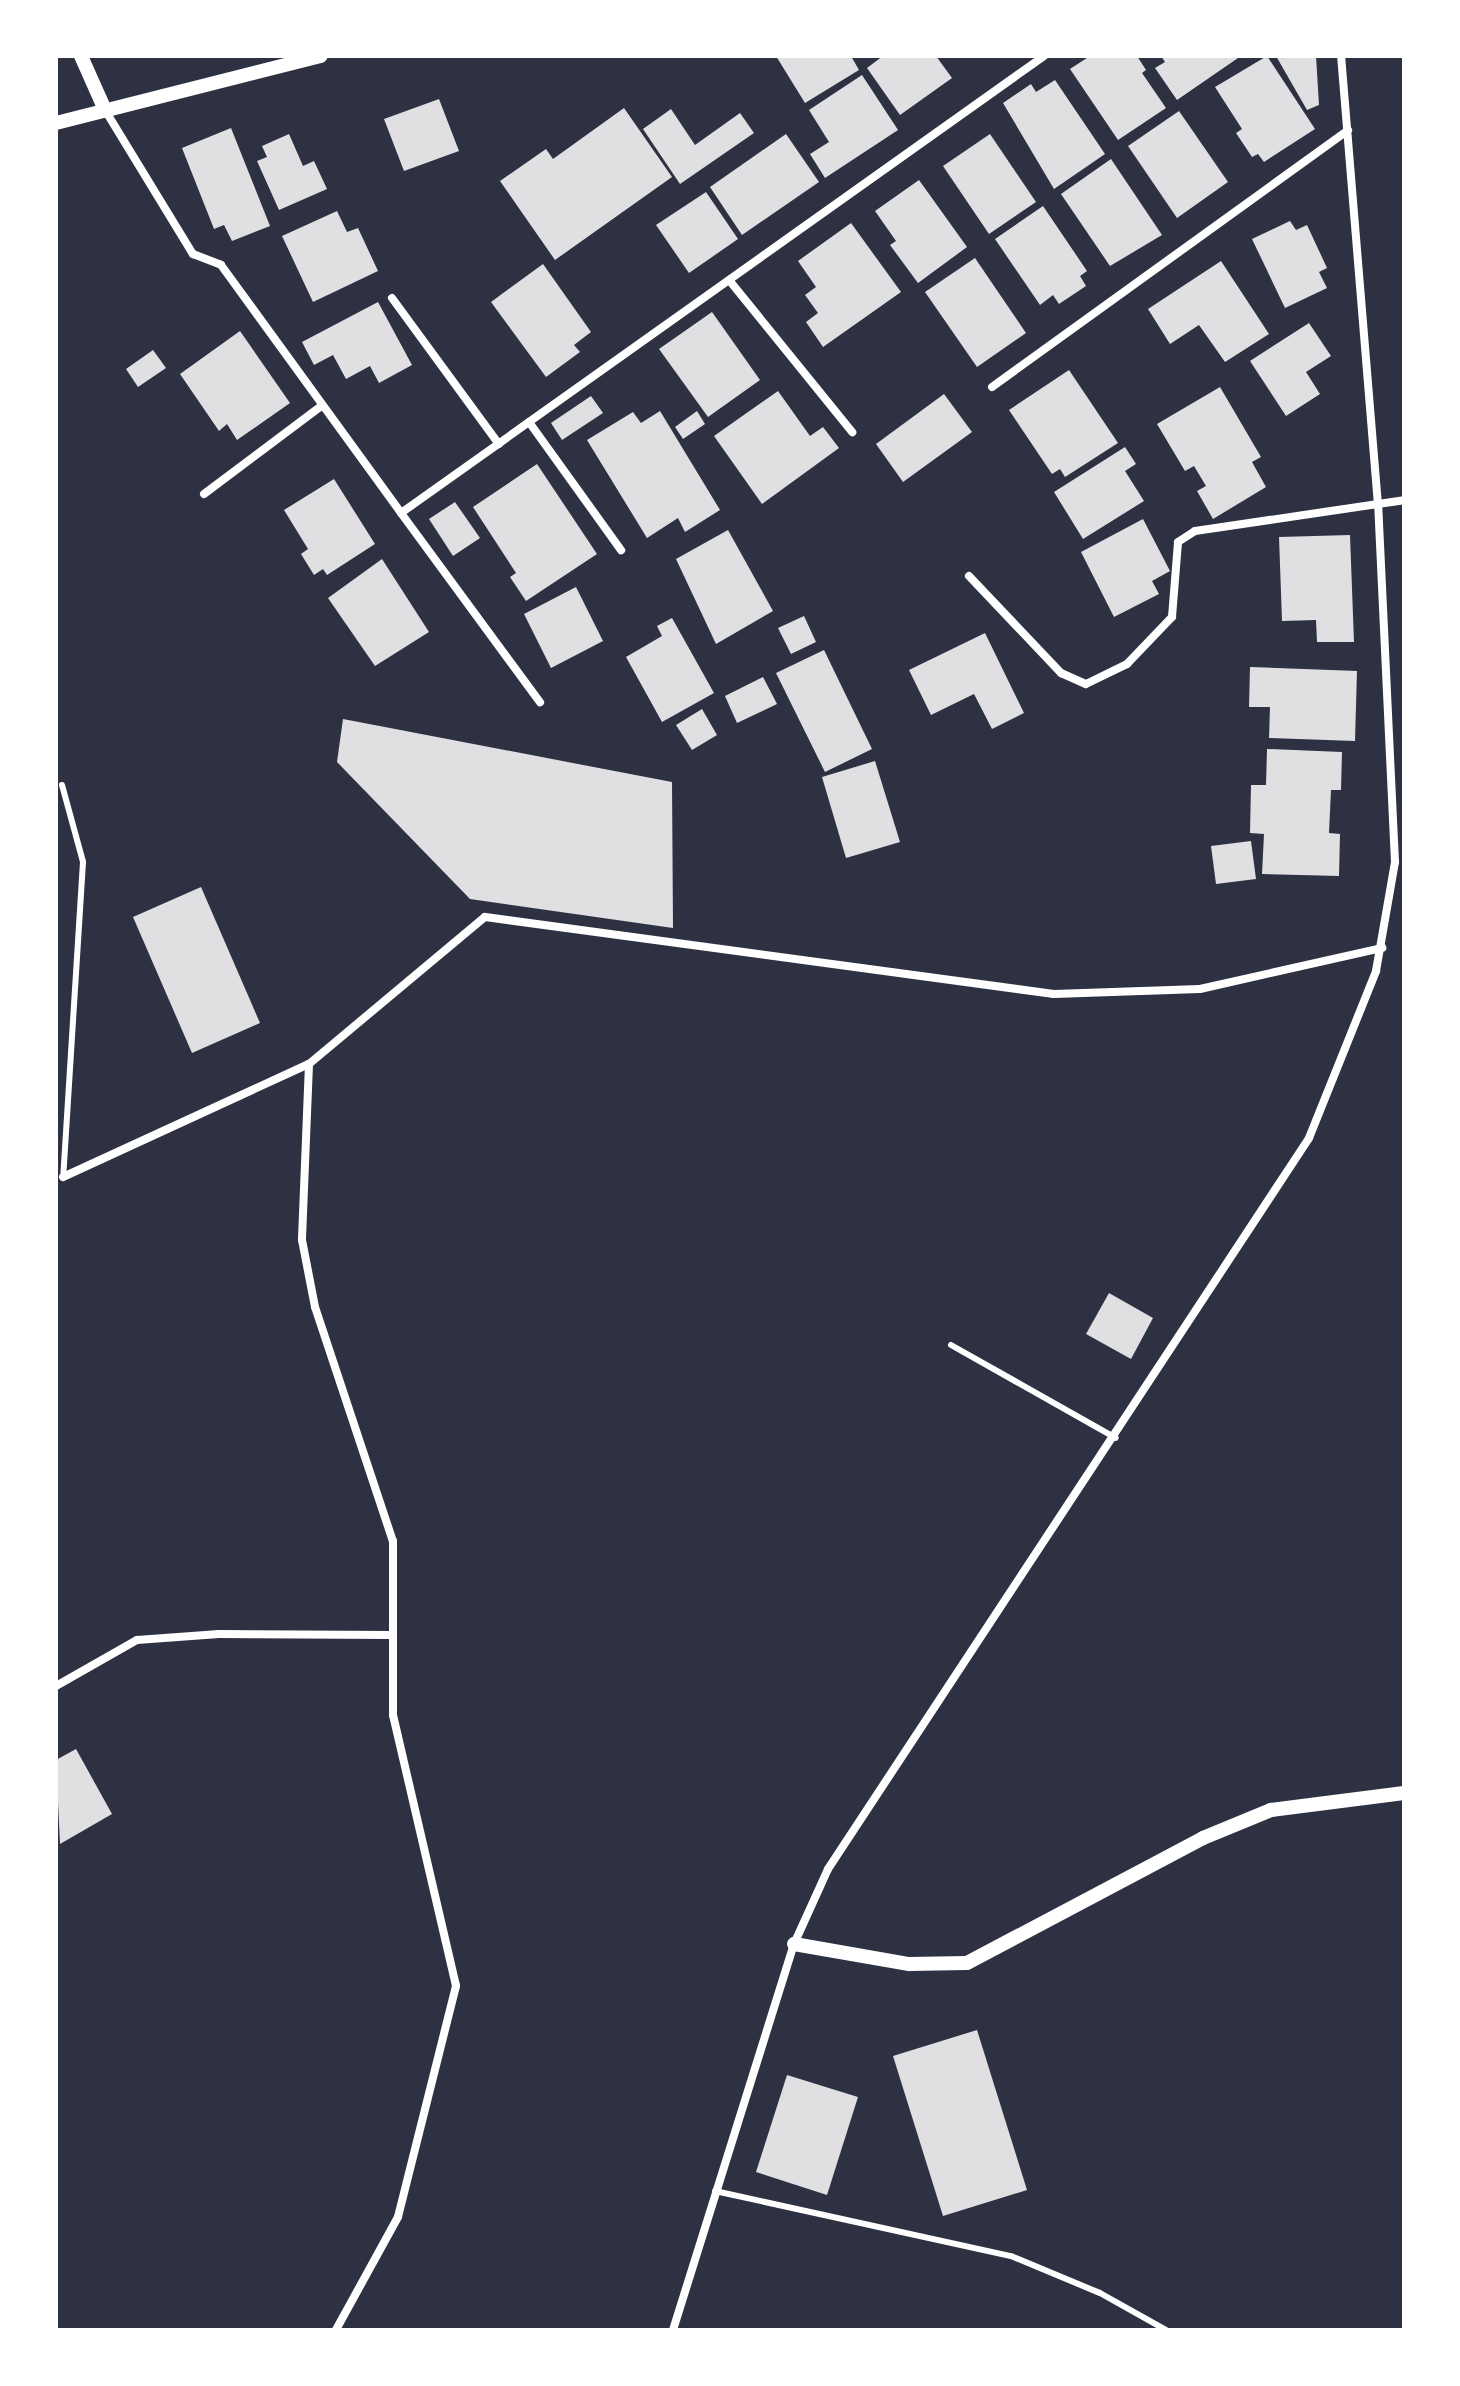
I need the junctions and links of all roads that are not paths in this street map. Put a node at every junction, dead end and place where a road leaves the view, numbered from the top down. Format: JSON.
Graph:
{"nodes":[{"id":1,"x":81,"y":56,"type":"edge"},
{"id":2,"x":321,"y":56,"type":"edge"},
{"id":3,"x":1044,"y":56,"type":"edge"},
{"id":4,"x":1341,"y":56,"type":"edge"},
{"id":5,"x":105,"y":110,"type":"junction"},
{"id":6,"x":56,"y":123,"type":"edge"},
{"id":7,"x":1348,"y":130,"type":"junction"},
{"id":8,"x":729,"y":280,"type":"junction"},
{"id":9,"x":392,"y":298,"type":"dead end"},
{"id":10,"x":992,"y":387,"type":"dead end"},
{"id":11,"x":320,"y":407,"type":"junction"},
{"id":12,"x":529,"y":422,"type":"junction"},
{"id":13,"x":852,"y":432,"type":"dead end"},
{"id":14,"x":499,"y":444,"type":"junction"},
{"id":15,"x":204,"y":494,"type":"dead end"},
{"id":16,"x":1404,"y":500,"type":"edge"},
{"id":17,"x":1378,"y":505,"type":"junction"},
{"id":18,"x":401,"y":513,"type":"junction"},
{"id":19,"x":621,"y":550,"type":"dead end"},
{"id":20,"x":969,"y":576,"type":"dead end"},
{"id":21,"x":540,"y":702,"type":"dead end"},
{"id":22,"x":62,"y":785,"type":"dead end"},
{"id":23,"x":1382,"y":948,"type":"junction"},
{"id":24,"x":309,"y":1064,"type":"junction"},
{"id":25,"x":63,"y":1177,"type":"joint"},
{"id":26,"x":951,"y":1345,"type":"dead end"},
{"id":27,"x":1116,"y":1438,"type":"junction"},
{"id":28,"x":391,"y":1635,"type":"junction"},
{"id":29,"x":56,"y":1686,"type":"edge"},
{"id":30,"x":1404,"y":1793,"type":"edge"},
{"id":31,"x":794,"y":1944,"type":"junction"},
{"id":32,"x":715,"y":2191,"type":"junction"},
{"id":33,"x":336,"y":2330,"type":"edge"},
{"id":34,"x":673,"y":2330,"type":"edge"},
{"id":35,"x":1166,"y":2330,"type":"edge"}],
"edges":[{"from":1,"to":5,"type":"street"},
{"from":2,"to":5,"type":"street"},
{"from":3,"to":8,"type":"street"},
{"from":4,"to":7,"type":"street"},
{"from":5,"to":6,"type":"street"},
{"from":5,"to":11,"type":"street"},
{"from":7,"to":10,"type":"street"},
{"from":7,"to":17,"type":"street"},
{"from":8,"to":12,"type":"street"},
{"from":8,"to":13,"type":"street"},
{"from":9,"to":14,"type":"street"},
{"from":11,"to":15,"type":"street"},
{"from":11,"to":18,"type":"street"},
{"from":12,"to":14,"type":"street"},
{"from":12,"to":19,"type":"street"},
{"from":14,"to":18,"type":"street"},
{"from":16,"to":17,"type":"street"},
{"from":17,"to":20,"type":"street"},
{"from":17,"to":23,"type":"street"},
{"from":18,"to":21,"type":"street"},
{"from":22,"to":25,"type":"lane"},
{"from":23,"to":24,"type":"street"},
{"from":23,"to":27,"type":"street"},
{"from":24,"to":25,"type":"street"},
{"from":24,"to":28,"type":"street"},
{"from":26,"to":27,"type":"lane"},
{"from":27,"to":31,"type":"street"},
{"from":28,"to":29,"type":"street"},
{"from":28,"to":33,"type":"street"},
{"from":30,"to":31,"type":"street"},
{"from":31,"to":32,"type":"street"},
{"from":32,"to":34,"type":"street"},
{"from":32,"to":35,"type":"lane"}]}
